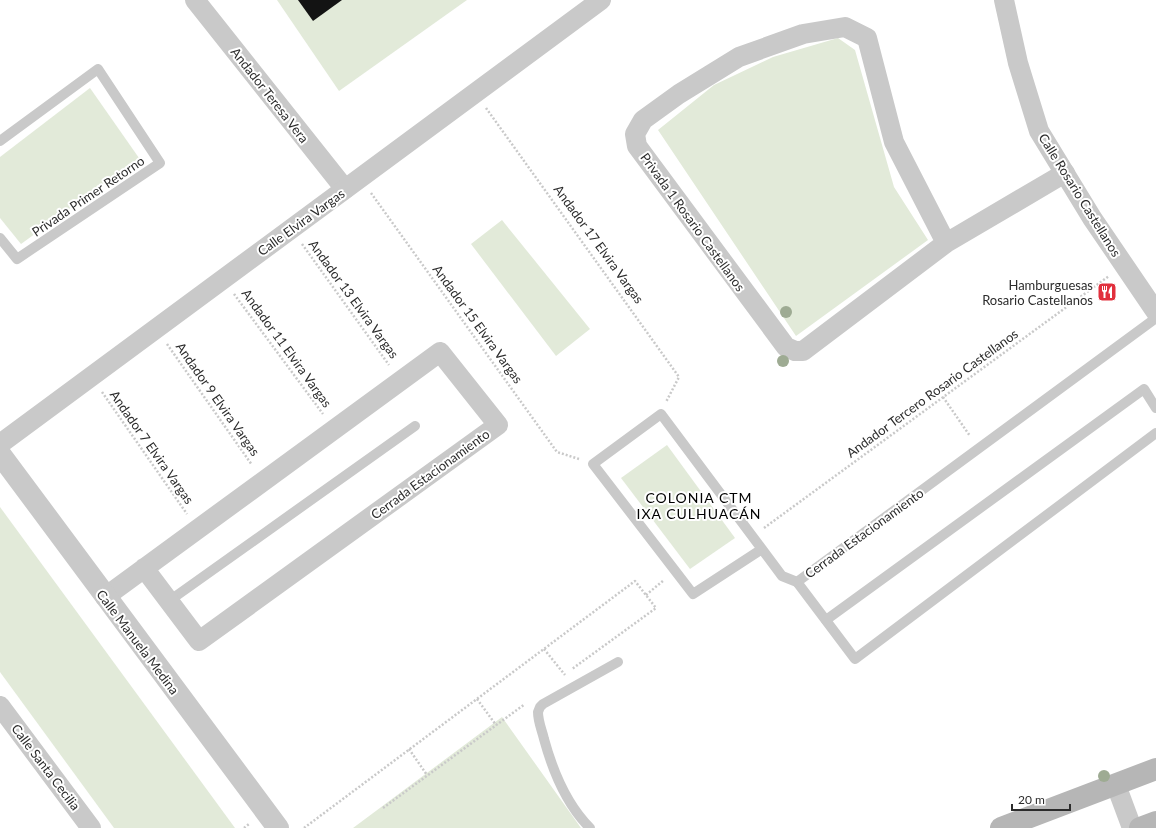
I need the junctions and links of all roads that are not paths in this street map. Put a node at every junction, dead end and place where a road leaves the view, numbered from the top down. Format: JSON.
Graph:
{"nodes":[{"id":1,"x":195,"y":0,"type":"edge"},
{"id":2,"x":601,"y":0,"type":"edge"},
{"id":3,"x":1004,"y":0,"type":"edge"},
{"id":4,"x":0,"y":141,"type":"edge"},
{"id":5,"x":1065,"y":173,"type":"junction"},
{"id":6,"x":352,"y":183,"type":"junction"},
{"id":7,"x":0,"y":238,"type":"edge"},
{"id":8,"x":946,"y":243,"type":"junction"},
{"id":9,"x":1153,"y":302,"type":"edge"},
{"id":10,"x":1156,"y":318,"type":"edge"},
{"id":11,"x":1156,"y":408,"type":"edge"},
{"id":12,"x":415,"y":426,"type":"dead end"},
{"id":13,"x":1156,"y":433,"type":"edge"},
{"id":14,"x":0,"y":444,"type":"edge"},
{"id":15,"x":0,"y":454,"type":"edge"},
{"id":16,"x":762,"y":549,"type":"junction"},
{"id":17,"x":144,"y":568,"type":"junction"},
{"id":18,"x":797,"y":582,"type":"junction"},
{"id":19,"x":105,"y":597,"type":"junction"},
{"id":20,"x":169,"y":601,"type":"junction"},
{"id":21,"x":826,"y":620,"type":"junction"},
{"id":22,"x":618,"y":662,"type":"dead end"},
{"id":23,"x":0,"y":706,"type":"edge"},
{"id":24,"x":1156,"y":769,"type":"edge"},
{"id":25,"x":1116,"y":785,"type":"junction"},
{"id":26,"x":1156,"y":822,"type":"edge"},
{"id":27,"x":91,"y":828,"type":"edge"},
{"id":28,"x":278,"y":828,"type":"edge"},
{"id":29,"x":590,"y":828,"type":"edge"},
{"id":30,"x":1001,"y":828,"type":"edge"},
{"id":31,"x":1132,"y":828,"type":"edge"},
{"id":32,"x":1140,"y":828,"type":"edge"}],
"edges":[{"from":1,"to":6,"type":"street","name":"Andador Teresa Vera"},
{"from":2,"to":6,"type":"street","name":"Calle Elvira Vargas"},
{"from":3,"to":5,"type":"street","name":"Calle Rosario Castellanos"},
{"from":4,"to":7,"type":"lane","name":"Privada Primer Retorno"},
{"from":5,"to":8,"type":"street","name":"Privada 1 Rosario Castellanos"},
{"from":5,"to":9,"type":"street","name":"Calle Rosario Castellanos"},
{"from":6,"to":14,"type":"street","name":"Calle Elvira Vargas"},
{"from":8,"to":8,"type":"street","name":"Privada 1 Rosario Castellanos"},
{"from":10,"to":18,"type":"lane","name":"Cerrada Estacionamiento"},
{"from":11,"to":21,"type":"lane"},
{"from":12,"to":20,"type":"lane"},
{"from":13,"to":21,"type":"lane","name":"Cerrada Estacionamiento"},
{"from":15,"to":19,"type":"street","name":"Calle Manuela Medina"},
{"from":16,"to":16,"type":"lane"},
{"from":16,"to":18,"type":"lane"},
{"from":17,"to":19,"type":"street","name":"Cerrada Estacionamiento"},
{"from":17,"to":20,"type":"street","name":"Cerrada Estacionamiento"},
{"from":17,"to":20,"type":"street","name":"Cerrada Estacionamiento"},
{"from":18,"to":21,"type":"lane","name":"Cerrada Estacionamiento"},
{"from":19,"to":28,"type":"street","name":"Calle Manuela Medina"},
{"from":22,"to":29,"type":"lane"},
{"from":23,"to":27,"type":"street","name":"Calle Santa Cecilia"},
{"from":24,"to":25,"type":"main road"},
{"from":25,"to":30,"type":"main road"},
{"from":25,"to":31,"type":"street"},
{"from":26,"to":32,"type":"main road"}]}
